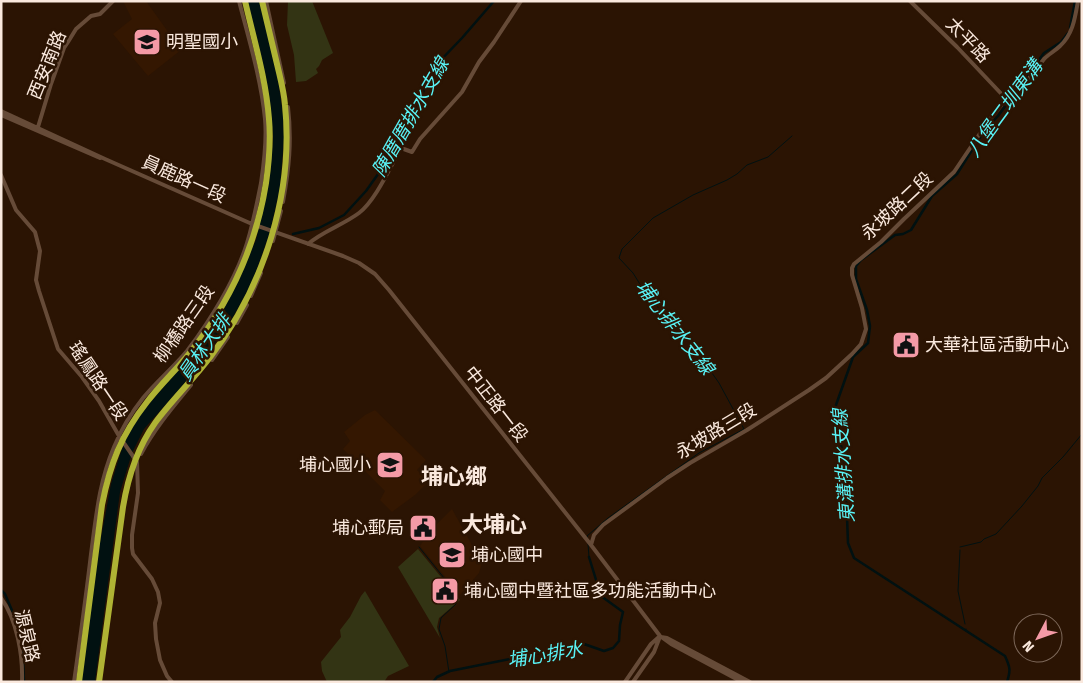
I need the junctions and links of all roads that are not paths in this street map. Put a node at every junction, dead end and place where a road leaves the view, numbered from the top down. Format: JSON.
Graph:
{"nodes":[{"id":1,"x":113,"y":1,"type":"edge"},
{"id":2,"x":242,"y":1,"type":"edge"},
{"id":3,"x":262,"y":1,"type":"edge"},
{"id":4,"x":266,"y":1,"type":"edge"},
{"id":5,"x":521,"y":1,"type":"edge"},
{"id":6,"x":910,"y":1,"type":"edge"},
{"id":7,"x":1078,"y":1,"type":"edge"},
{"id":8,"x":1006,"y":99,"type":"junction"},
{"id":9,"x":1,"y":113,"type":"edge"},
{"id":10,"x":38,"y":127,"type":"junction"},
{"id":11,"x":105,"y":159,"type":"junction"},
{"id":12,"x":1,"y":175,"type":"edge"},
{"id":13,"x":252,"y":224,"type":"junction"},
{"id":14,"x":258,"y":226,"type":"joint"},
{"id":15,"x":274,"y":232,"type":"junction"},
{"id":16,"x":308,"y":244,"type":"junction"},
{"id":17,"x":861,"y":344,"type":"joint"},
{"id":18,"x":119,"y":436,"type":"junction"},
{"id":19,"x":136,"y":460,"type":"junction"},
{"id":20,"x":591,"y":545,"type":"junction"},
{"id":21,"x":1,"y":598,"type":"edge"},
{"id":22,"x":660,"y":636,"type":"junction"},
{"id":23,"x":22,"y":682,"type":"edge"},
{"id":24,"x":74,"y":682,"type":"edge"},
{"id":25,"x":79,"y":682,"type":"edge"},
{"id":26,"x":100,"y":682,"type":"edge"},
{"id":27,"x":172,"y":682,"type":"edge"},
{"id":28,"x":625,"y":682,"type":"edge"},
{"id":29,"x":633,"y":682,"type":"edge"},
{"id":30,"x":742,"y":682,"type":"edge"},
{"id":31,"x":750,"y":682,"type":"edge"}],
"edges":[{"from":1,"to":10,"type":"main road","name":"西安南路"},
{"from":2,"to":13,"type":"main road","name":"柳橋路三段"},
{"from":2,"to":25,"type":"highway"},
{"from":3,"to":26,"type":"highway"},
{"from":4,"to":15,"type":"main road"},
{"from":5,"to":16,"type":"main road"},
{"from":6,"to":8,"type":"main road","name":"太平路"},
{"from":7,"to":8,"type":"main road","name":"太平路"},
{"from":8,"to":17,"type":"main road","name":"永坡路二段"},
{"from":9,"to":10,"type":"main road","name":"員鹿路一段"},
{"from":9,"to":11,"type":"main road","name":"員鹿路一段"},
{"from":10,"to":11,"type":"main road","name":"員鹿路一段"},
{"from":11,"to":13,"type":"main road","name":"員鹿路一段"},
{"from":12,"to":18,"type":"main road","name":"瑤鳳路一段"},
{"from":13,"to":14,"type":"main road","name":"員鹿路一段"},
{"from":13,"to":18,"type":"main road","name":"柳橋路三段"},
{"from":14,"to":15,"type":"main road","name":"中正路一段"},
{"from":15,"to":16,"type":"main road","name":"中正路一段"},
{"from":15,"to":19,"type":"main road"},
{"from":16,"to":20,"type":"main road","name":"中正路一段"},
{"from":17,"to":20,"type":"main road","name":"永坡路三段"},
{"from":18,"to":19,"type":"main road","name":"瑤鳳路一段"},
{"from":18,"to":24,"type":"main road","name":"柳橋路三段"},
{"from":19,"to":26,"type":"main road"},
{"from":19,"to":27,"type":"main road"},
{"from":20,"to":22,"type":"main road","name":"中正路一段"},
{"from":21,"to":23,"type":"main road","name":"源泉路"},
{"from":22,"to":28,"type":"main road"},
{"from":22,"to":29,"type":"main road"},
{"from":22,"to":30,"type":"main road"},
{"from":22,"to":31,"type":"main road"}]}
